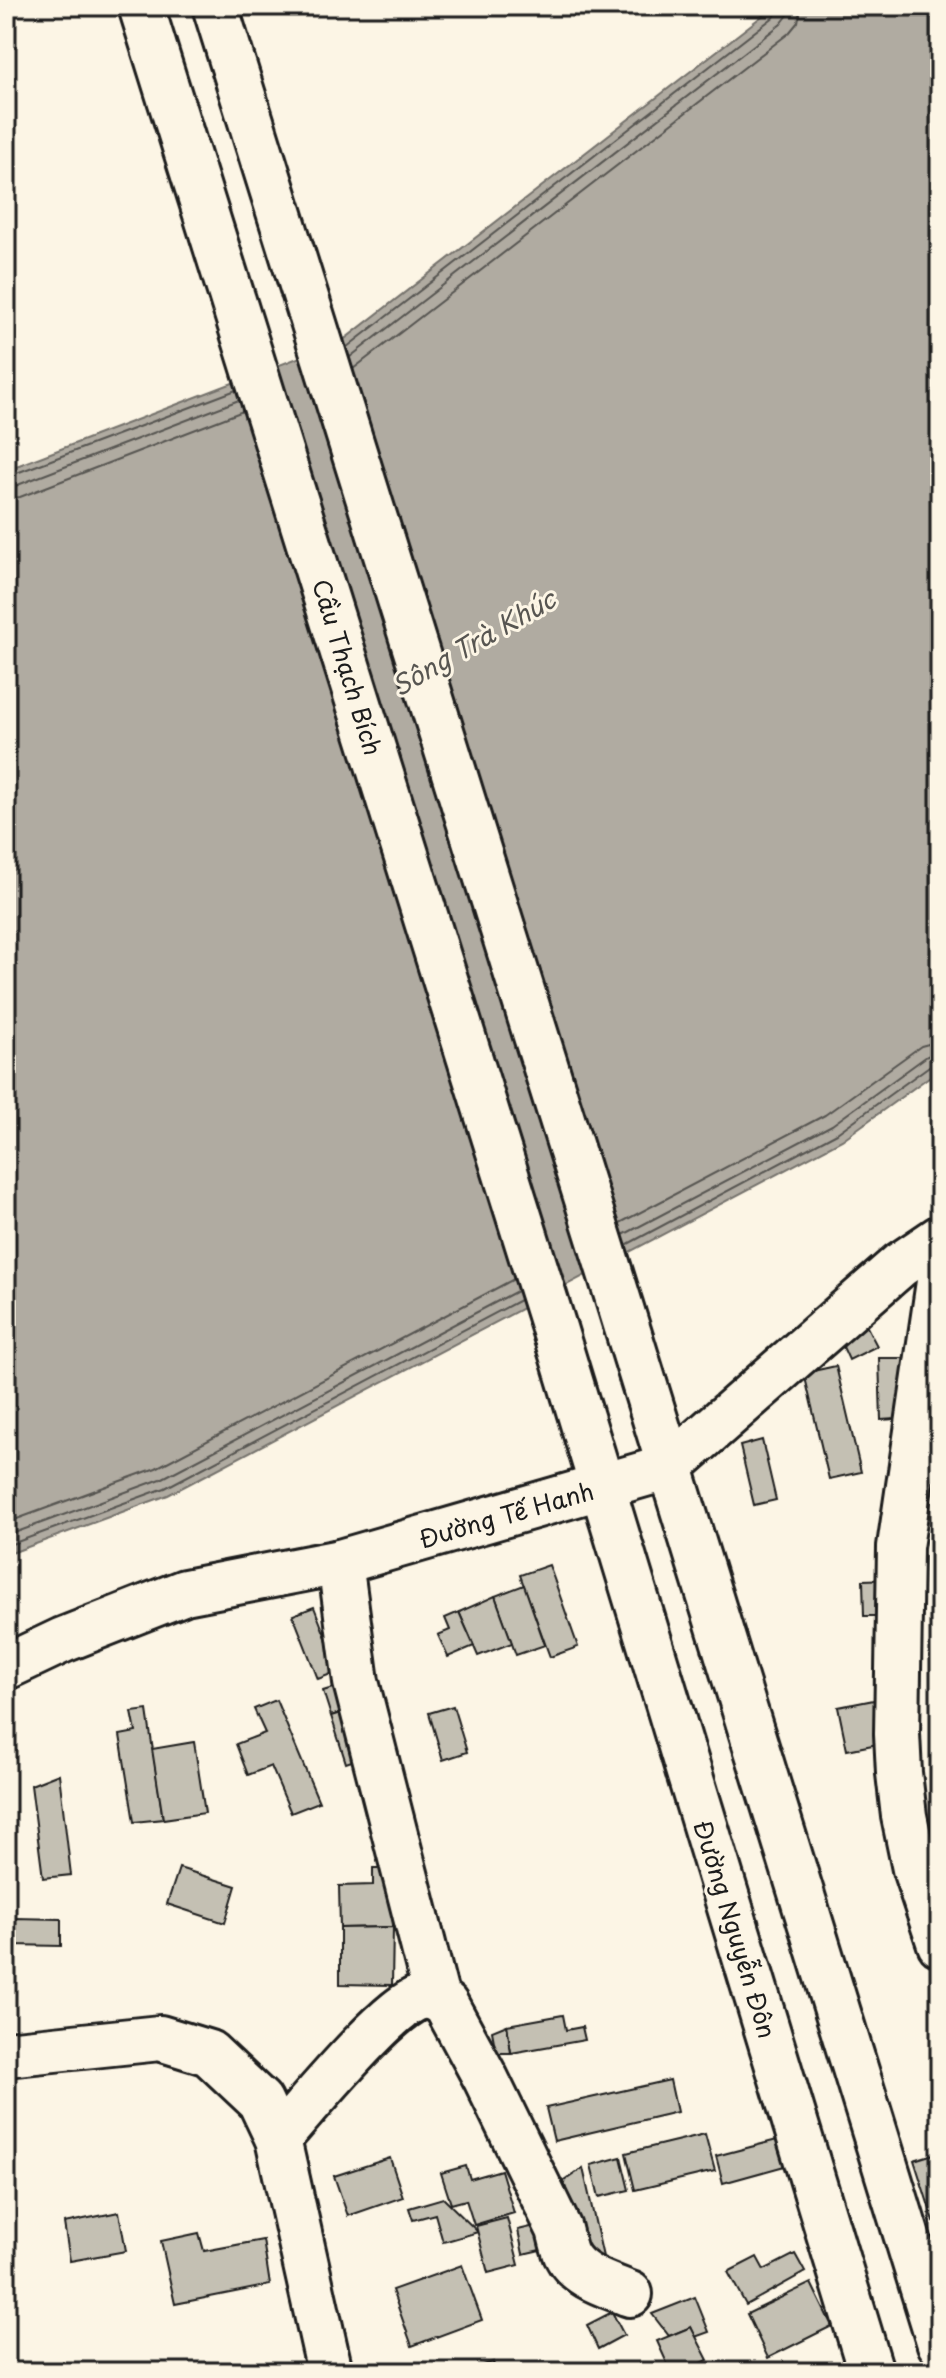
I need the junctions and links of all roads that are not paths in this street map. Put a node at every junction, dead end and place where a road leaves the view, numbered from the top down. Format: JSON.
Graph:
{"nodes":[{"id":1,"x":141,"y":6,"type":"edge"},
{"id":2,"x":215,"y":6,"type":"edge"},
{"id":3,"x":940,"y":1238,"type":"edge"},
{"id":4,"x":940,"y":1275,"type":"edge"},
{"id":5,"x":669,"y":1467,"type":"junction"},
{"id":6,"x":602,"y":1487,"type":"junction"},
{"id":7,"x":340,"y":1562,"type":"junction"},
{"id":8,"x":6,"y":1667,"type":"edge"},
{"id":9,"x":940,"y":1944,"type":"edge"},
{"id":10,"x":437,"y":1999,"type":"junction"},
{"id":11,"x":6,"y":2054,"type":"edge"},
{"id":12,"x":278,"y":2139,"type":"junction"},
{"id":13,"x":630,"y":2294,"type":"dead end"},
{"id":14,"x":940,"y":2344,"type":"edge"},
{"id":15,"x":330,"y":2372,"type":"edge"},
{"id":16,"x":871,"y":2372,"type":"edge"}],
"edges":[{"from":1,"to":6,"type":"main road","name":"Cầu Thạch Bích"},
{"from":2,"to":5,"type":"main road"},
{"from":3,"to":5,"type":"main road","name":"Đường Tế Hanh"},
{"from":4,"to":9,"type":"main road"},
{"from":5,"to":6,"type":"main road","name":"Đường Tế Hanh"},
{"from":5,"to":14,"type":"main road"},
{"from":6,"to":7,"type":"main road","name":"Đường Tế Hanh"},
{"from":6,"to":16,"type":"main road","name":"Đường Nguyễn Đôn"},
{"from":7,"to":8,"type":"main road","name":"Đường Tế Hanh"},
{"from":7,"to":10,"type":"main road"},
{"from":10,"to":12,"type":"main road"},
{"from":10,"to":13,"type":"main road"},
{"from":11,"to":12,"type":"main road"},
{"from":12,"to":15,"type":"main road"}]}
